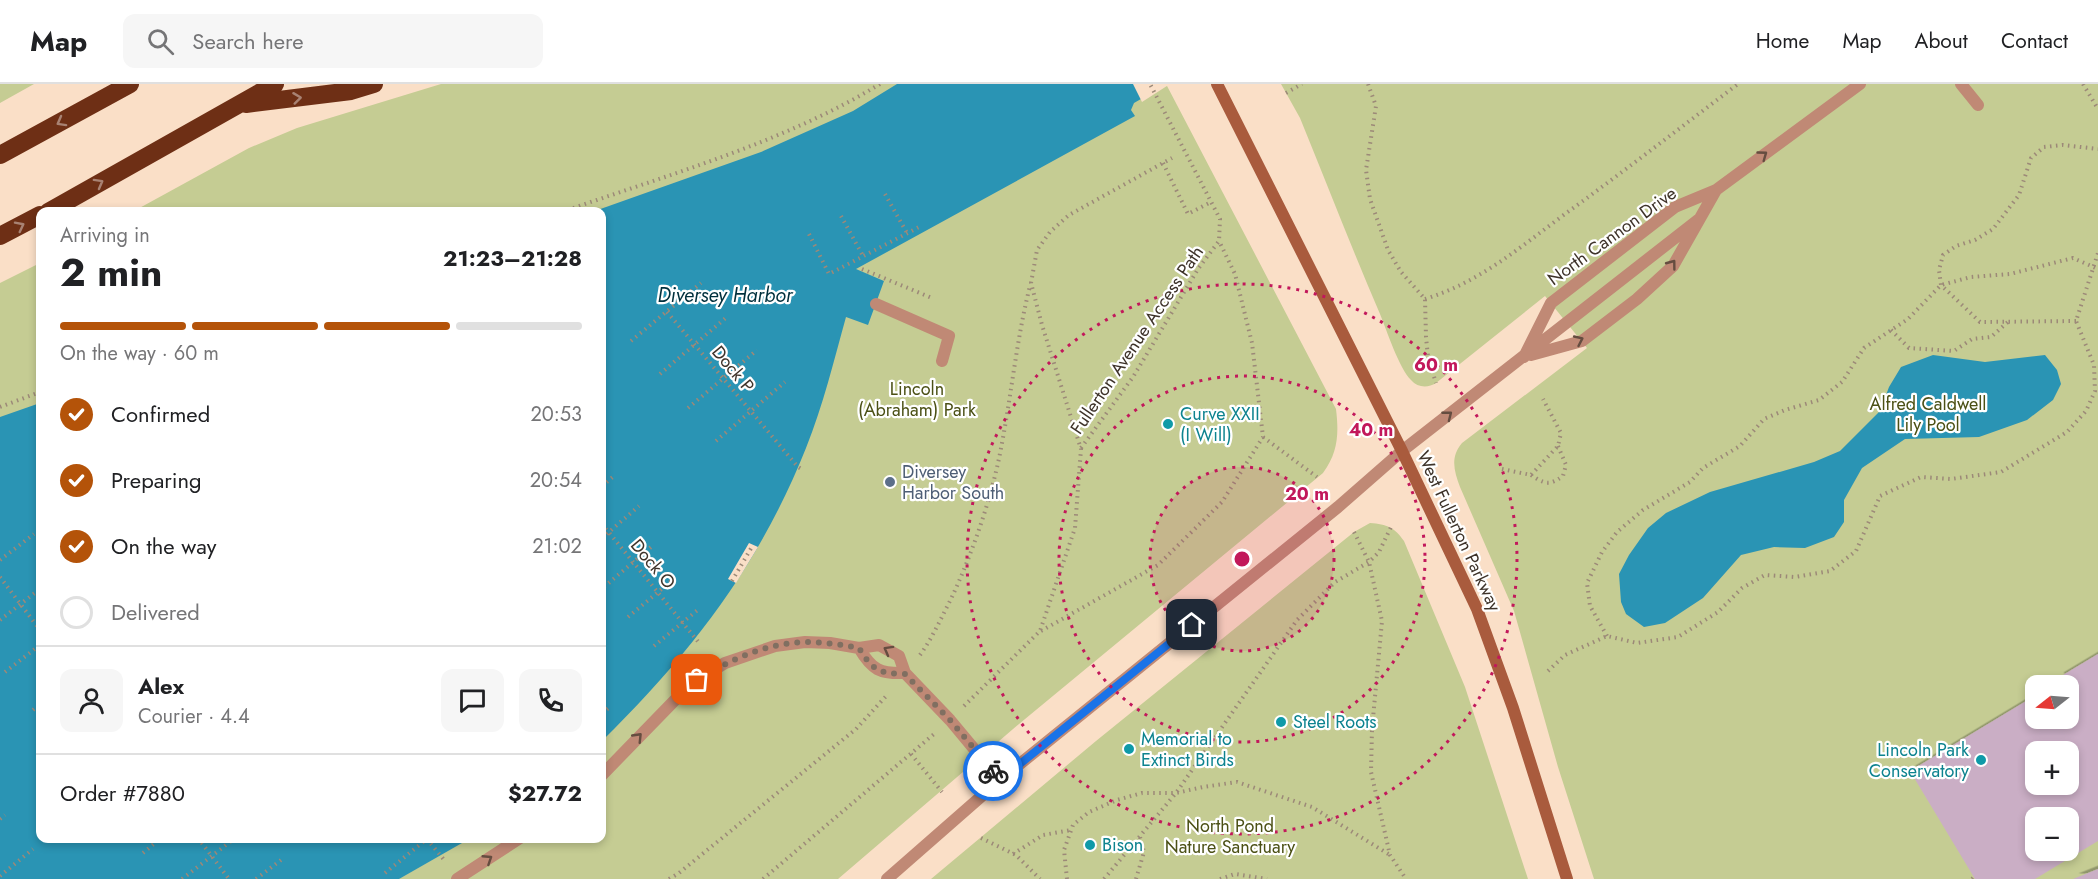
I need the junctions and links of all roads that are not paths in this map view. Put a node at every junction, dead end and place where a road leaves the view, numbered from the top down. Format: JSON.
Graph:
{"nodes":[{"id":1,"x":130,"y":84,"type":"edge"},
{"id":2,"x":275,"y":84,"type":"edge"},
{"id":3,"x":374,"y":84,"type":"edge"},
{"id":4,"x":1217,"y":84,"type":"edge"},
{"id":5,"x":1860,"y":84,"type":"edge"},
{"id":6,"x":1961,"y":84,"type":"edge"},
{"id":7,"x":116,"y":89,"type":"edge"},
{"id":8,"x":238,"y":105,"type":"junction"},
{"id":9,"x":1978,"y":105,"type":"dead end"},
{"id":10,"x":0,"y":155,"type":"edge"},
{"id":11,"x":1716,"y":190,"type":"junction"},
{"id":12,"x":57,"y":207,"type":"edge"},
{"id":13,"x":36,"y":217,"type":"edge"},
{"id":14,"x":1698,"y":220,"type":"junction"},
{"id":15,"x":0,"y":236,"type":"edge"},
{"id":16,"x":876,"y":304,"type":"dead end"},
{"id":17,"x":1524,"y":357,"type":"junction"},
{"id":18,"x":942,"y":361,"type":"dead end"},
{"id":19,"x":1402,"y":451,"type":"junction"},
{"id":20,"x":859,"y":648,"type":"junction"},
{"id":21,"x":905,"y":674,"type":"junction"},
{"id":22,"x":606,"y":771,"type":"edge"},
{"id":23,"x":1000,"y":780,"type":"junction"},
{"id":24,"x":512,"y":843,"type":"edge"},
{"id":25,"x":457,"y":879,"type":"edge"},
{"id":26,"x":887,"y":879,"type":"edge"},
{"id":27,"x":1567,"y":879,"type":"edge"}],
"edges":[{"from":1,"to":7,"type":"highway"},
{"from":2,"to":8,"type":"highway"},
{"from":8,"to":3,"type":"highway","one_way":true},
{"from":4,"to":19,"type":"main road","name":"West Fullerton Parkway"},
{"from":11,"to":5,"type":"street","name":"North Cannon Drive","one_way":true},
{"from":6,"to":9,"type":"street"},
{"from":7,"to":10,"type":"highway","one_way":true},
{"from":12,"to":8,"type":"highway","one_way":true},
{"from":11,"to":14,"type":"street","name":"North Cannon Drive"},
{"from":11,"to":17,"type":"street","name":"North Cannon Drive"},
{"from":15,"to":13,"type":"highway","one_way":true},
{"from":14,"to":17,"type":"street","name":"North Cannon Drive"},
{"from":17,"to":14,"type":"street","name":"North Cannon Drive","one_way":true},
{"from":16,"to":18,"type":"street"},
{"from":19,"to":17,"type":"street","name":"North Cannon Drive","one_way":true},
{"from":19,"to":23,"type":"street","name":"North Cannon Drive"},
{"from":19,"to":27,"type":"main road","name":"West Fullerton Parkway"},
{"from":20,"to":21,"type":"street"},
{"from":21,"to":20,"type":"street","one_way":true},
{"from":22,"to":20,"type":"street","one_way":true},
{"from":21,"to":23,"type":"street"},
{"from":23,"to":26,"type":"street","name":"North Cannon Drive"},
{"from":25,"to":24,"type":"street","one_way":true}]}
